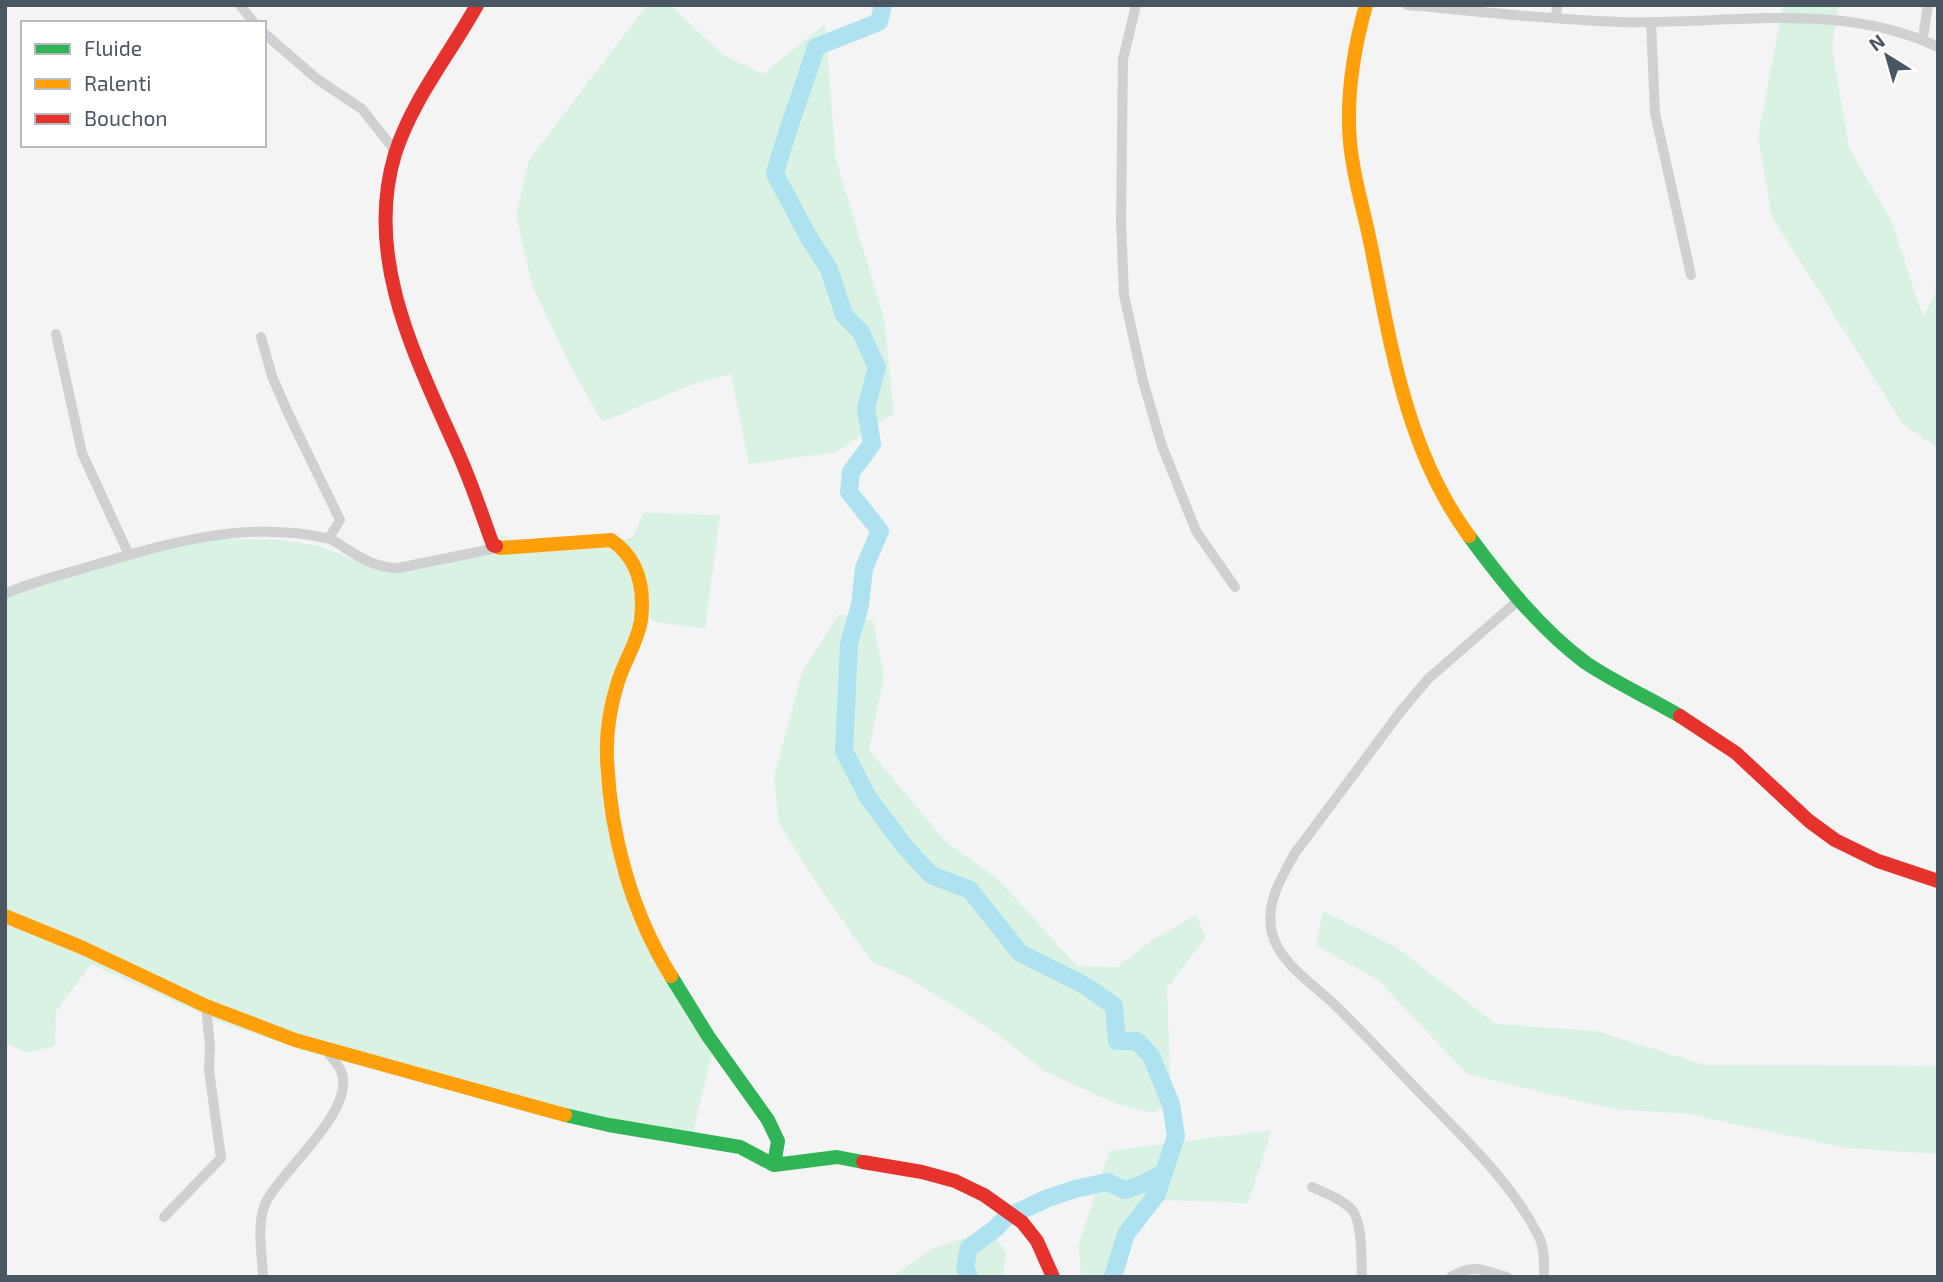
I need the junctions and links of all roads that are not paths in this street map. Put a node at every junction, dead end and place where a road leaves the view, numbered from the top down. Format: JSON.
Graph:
{"nodes":[{"id":1,"x":240,"y":5,"type":"edge"},
{"id":2,"x":477,"y":5,"type":"edge"},
{"id":3,"x":1136,"y":5,"type":"edge"},
{"id":4,"x":1366,"y":5,"type":"edge"},
{"id":5,"x":1406,"y":5,"type":"edge"},
{"id":6,"x":1557,"y":5,"type":"edge"},
{"id":7,"x":1928,"y":5,"type":"edge"},
{"id":8,"x":1556,"y":18,"type":"junction"},
{"id":9,"x":252,"y":21,"type":"edge"},
{"id":10,"x":1651,"y":22,"type":"junction"},
{"id":11,"x":266,"y":35,"type":"edge"},
{"id":12,"x":1923,"y":37,"type":"junction"},
{"id":13,"x":1938,"y":47,"type":"edge"},
{"id":14,"x":396,"y":152,"type":"junction"},
{"id":15,"x":1691,"y":275,"type":"dead end"},
{"id":16,"x":56,"y":334,"type":"dead end"},
{"id":17,"x":261,"y":338,"type":"dead end"},
{"id":18,"x":329,"y":538,"type":"junction"},
{"id":19,"x":497,"y":548,"type":"junction"},
{"id":20,"x":129,"y":555,"type":"junction"},
{"id":21,"x":1236,"y":587,"type":"dead end"},
{"id":22,"x":5,"y":594,"type":"edge"},
{"id":23,"x":1521,"y":598,"type":"junction"},
{"id":24,"x":1938,"y":881,"type":"edge"},
{"id":25,"x":5,"y":916,"type":"edge"},
{"id":26,"x":206,"y":1006,"type":"junction"},
{"id":27,"x":326,"y":1049,"type":"junction"},
{"id":28,"x":774,"y":1165,"type":"junction"},
{"id":29,"x":1312,"y":1187,"type":"dead end"},
{"id":30,"x":164,"y":1217,"type":"dead end"},
{"id":31,"x":263,"y":1276,"type":"edge"},
{"id":32,"x":1053,"y":1277,"type":"edge"},
{"id":33,"x":1362,"y":1277,"type":"edge"},
{"id":34,"x":1451,"y":1277,"type":"edge"},
{"id":35,"x":1507,"y":1277,"type":"edge"},
{"id":36,"x":1544,"y":1277,"type":"edge"}],
"edges":[{"from":1,"to":9,"type":"street"},
{"from":2,"to":14,"type":"street"},
{"from":3,"to":21,"type":"street"},
{"from":4,"to":23,"type":"street"},
{"from":5,"to":8,"type":"street"},
{"from":6,"to":8,"type":"street"},
{"from":7,"to":12,"type":"street"},
{"from":8,"to":10,"type":"street"},
{"from":10,"to":12,"type":"street"},
{"from":10,"to":15,"type":"street"},
{"from":11,"to":14,"type":"street"},
{"from":12,"to":13,"type":"street"},
{"from":14,"to":19,"type":"street"},
{"from":16,"to":20,"type":"street"},
{"from":17,"to":18,"type":"street"},
{"from":18,"to":19,"type":"street"},
{"from":18,"to":20,"type":"street"},
{"from":19,"to":28,"type":"street"},
{"from":20,"to":22,"type":"street"},
{"from":23,"to":24,"type":"street"},
{"from":23,"to":36,"type":"street"},
{"from":25,"to":26,"type":"street"},
{"from":26,"to":27,"type":"street"},
{"from":26,"to":30,"type":"street"},
{"from":27,"to":28,"type":"street"},
{"from":27,"to":31,"type":"street"},
{"from":28,"to":32,"type":"street"},
{"from":29,"to":33,"type":"street"},
{"from":34,"to":35,"type":"street"}]}
